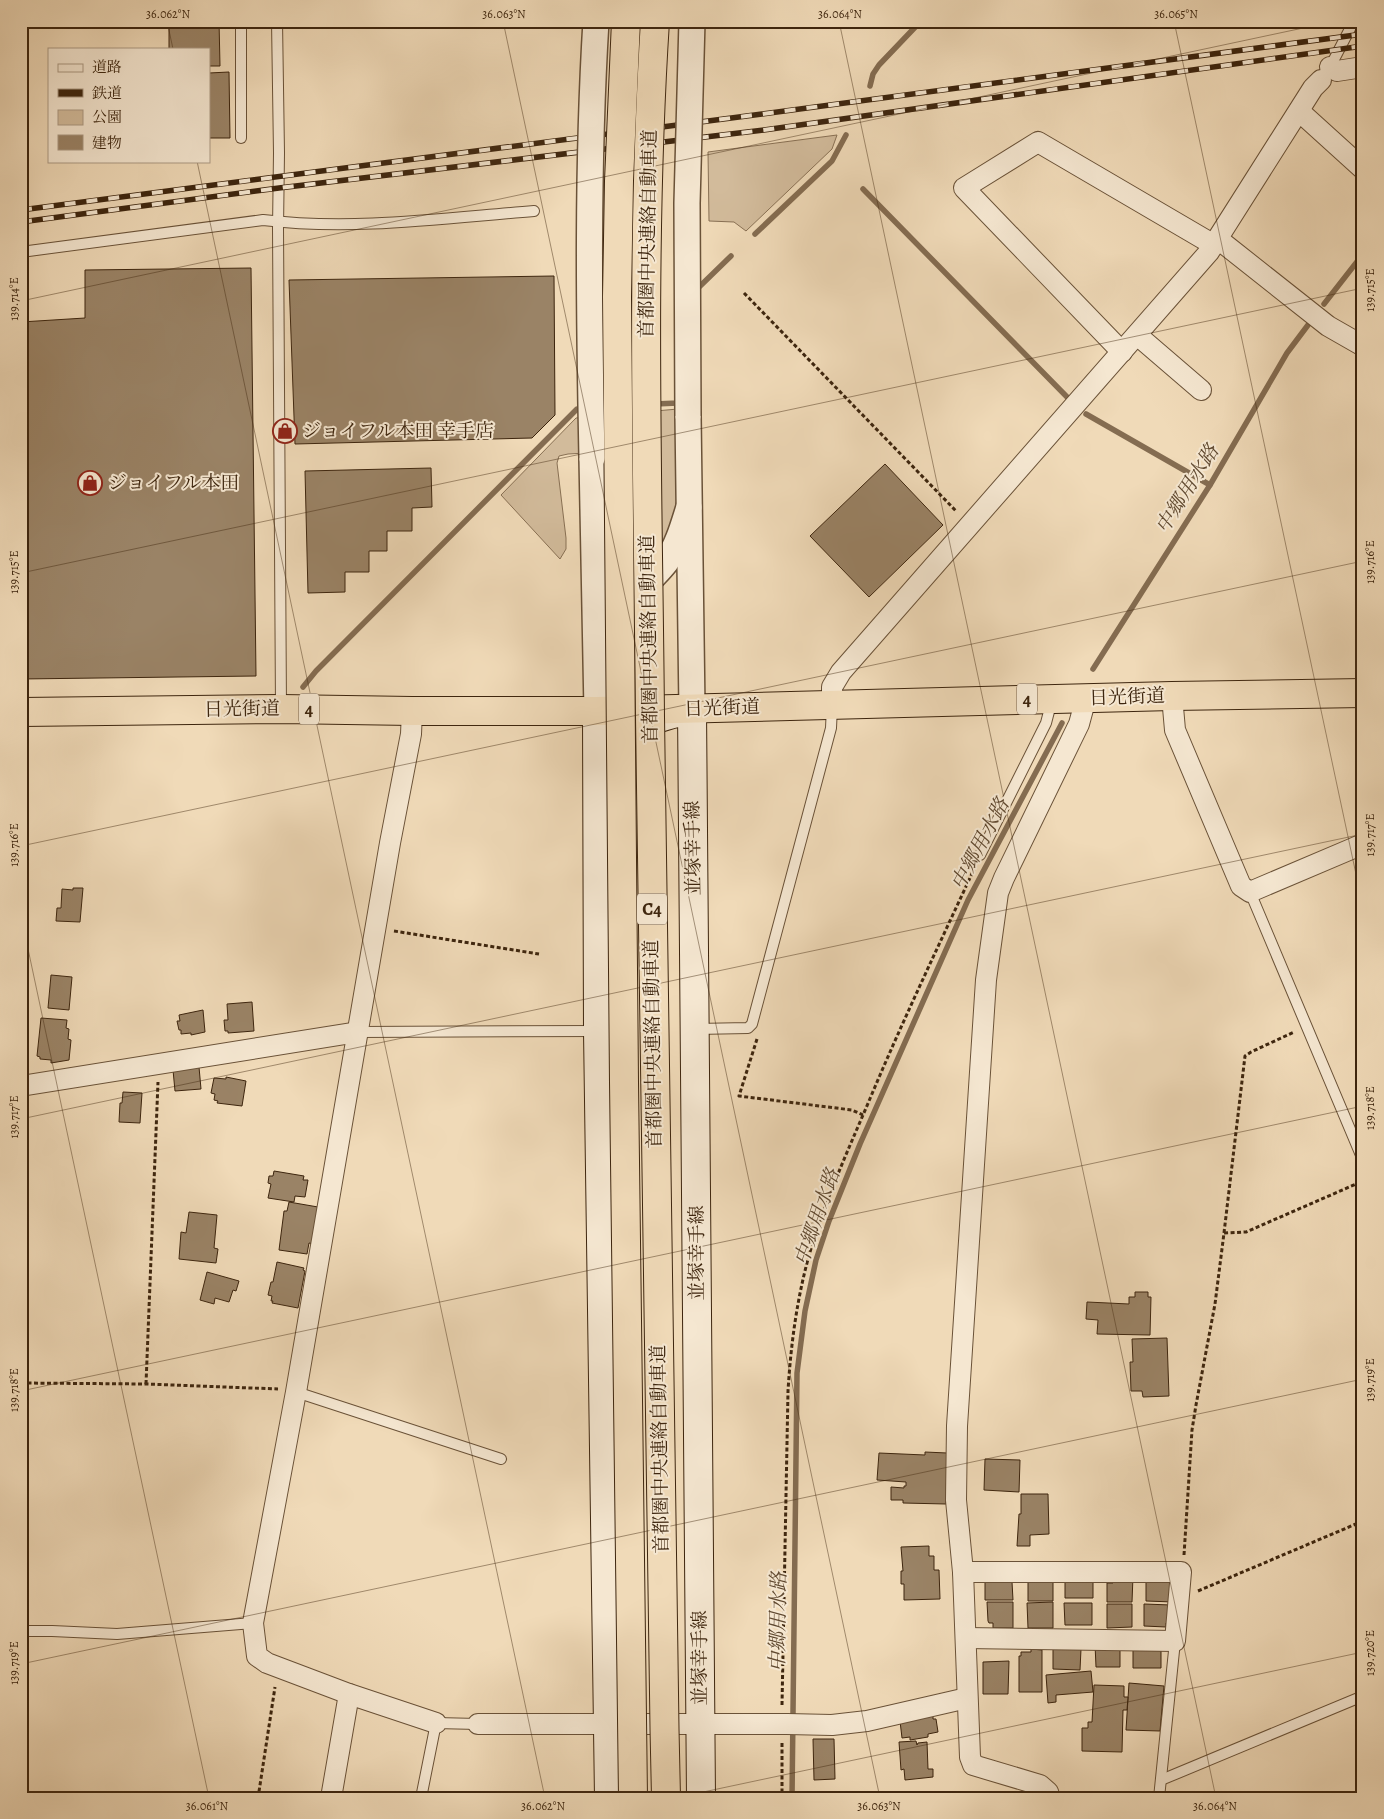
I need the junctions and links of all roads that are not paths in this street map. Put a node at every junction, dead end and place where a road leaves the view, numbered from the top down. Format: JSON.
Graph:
{"nodes":[{"id":1,"x":241,"y":21,"type":"edge"},
{"id":2,"x":277,"y":21,"type":"edge"},
{"id":3,"x":596,"y":21,"type":"edge"},
{"id":4,"x":626,"y":21,"type":"edge"},
{"id":5,"x":655,"y":21,"type":"edge"},
{"id":6,"x":692,"y":21,"type":"edge"},
{"id":7,"x":1354,"y":21,"type":"edge"},
{"id":8,"x":1363,"y":67,"type":"edge"},
{"id":9,"x":1325,"y":73,"type":"junction"},
{"id":10,"x":1299,"y":111,"type":"junction"},
{"id":11,"x":241,"y":138,"type":"dead end"},
{"id":12,"x":1363,"y":169,"type":"edge"},
{"id":13,"x":534,"y":211,"type":"dead end"},
{"id":14,"x":278,"y":222,"type":"junction"},
{"id":15,"x":1216,"y":242,"type":"junction"},
{"id":16,"x":21,"y":252,"type":"edge"},
{"id":17,"x":1137,"y":335,"type":"junction"},
{"id":18,"x":1363,"y":346,"type":"edge"},
{"id":19,"x":1122,"y":352,"type":"junction"},
{"id":20,"x":1201,"y":390,"type":"dead end"},
{"id":21,"x":689,"y":507,"type":"junction"},
{"id":22,"x":1363,"y":694,"type":"edge"},
{"id":23,"x":1172,"y":696,"type":"junction"},
{"id":24,"x":1086,"y":698,"type":"junction"},
{"id":25,"x":1052,"y":699,"type":"junction"},
{"id":26,"x":832,"y":705,"type":"junction"},
{"id":27,"x":282,"y":709,"type":"junction"},
{"id":28,"x":692,"y":709,"type":"junction"},
{"id":29,"x":412,"y":711,"type":"junction"},
{"id":30,"x":596,"y":711,"type":"junction"},
{"id":31,"x":21,"y":712,"type":"edge"},
{"id":32,"x":1363,"y":844,"type":"edge"},
{"id":33,"x":980,"y":855,"type":"road end"},
{"id":34,"x":1250,"y":892,"type":"junction"},
{"id":35,"x":22,"y":923,"type":"edge"},
{"id":36,"x":21,"y":937,"type":"edge"},
{"id":37,"x":598,"y":944,"type":"junction"},
{"id":38,"x":695,"y":1030,"type":"junction"},
{"id":39,"x":598,"y":1031,"type":"junction"},
{"id":40,"x":358,"y":1032,"type":"junction"},
{"id":41,"x":21,"y":1086,"type":"edge"},
{"id":42,"x":1363,"y":1160,"type":"edge"},
{"id":43,"x":296,"y":1392,"type":"junction"},
{"id":44,"x":501,"y":1459,"type":"dead end"},
{"id":45,"x":963,"y":1572,"type":"junction"},
{"id":46,"x":253,"y":1623,"type":"junction"},
{"id":47,"x":21,"y":1631,"type":"edge"},
{"id":48,"x":966,"y":1638,"type":"junction"},
{"id":49,"x":1175,"y":1640,"type":"junction"},
{"id":50,"x":350,"y":1694,"type":"junction"},
{"id":51,"x":1363,"y":1696,"type":"edge"},
{"id":52,"x":967,"y":1698,"type":"junction"},
{"id":53,"x":436,"y":1723,"type":"junction"},
{"id":54,"x":478,"y":1724,"type":"joint"},
{"id":55,"x":608,"y":1724,"type":"junction"},
{"id":56,"x":701,"y":1724,"type":"junction"},
{"id":57,"x":1161,"y":1780,"type":"junction"},
{"id":58,"x":331,"y":1798,"type":"edge"},
{"id":59,"x":420,"y":1798,"type":"edge"},
{"id":60,"x":609,"y":1798,"type":"edge"},
{"id":61,"x":633,"y":1798,"type":"edge"},
{"id":62,"x":666,"y":1798,"type":"edge"},
{"id":63,"x":701,"y":1798,"type":"edge"},
{"id":64,"x":1050,"y":1798,"type":"edge"},
{"id":65,"x":1159,"y":1798,"type":"edge"}],
"edges":[{"from":1,"to":11,"type":"lane"},
{"from":2,"to":14,"type":"lane"},
{"from":3,"to":30,"type":"street","bridge":true},
{"from":4,"to":61,"type":"highway","name":"首都圏中央連絡自動車道","number":"C4","bridge":true},
{"from":5,"to":62,"type":"highway","name":"首都圏中央連絡自動車道","number":"C4","bridge":true},
{"from":6,"to":21,"type":"street","bridge":true},
{"from":7,"to":9,"type":"lane"},
{"from":8,"to":9,"type":"street"},
{"from":9,"to":10,"type":"street"},
{"from":10,"to":12,"type":"street"},
{"from":10,"to":15,"type":"street"},
{"from":13,"to":14,"type":"lane"},
{"from":14,"to":16,"type":"lane"},
{"from":14,"to":27,"type":"lane"},
{"from":15,"to":17,"type":"street"},
{"from":15,"to":18,"type":"street"},
{"from":15,"to":19,"type":"street"},
{"from":17,"to":19,"type":"street"},
{"from":17,"to":20,"type":"street"},
{"from":19,"to":26,"type":"street"},
{"from":21,"to":28,"type":"street"},
{"from":21,"to":30,"type":"street"},
{"from":22,"to":23,"type":"highway","name":"日光街道","number":"4"},
{"from":23,"to":24,"type":"highway","name":"日光街道","number":"4"},
{"from":23,"to":34,"type":"street"},
{"from":24,"to":25,"type":"highway","name":"日光街道","number":"4"},
{"from":24,"to":45,"type":"street"},
{"from":25,"to":26,"type":"highway","name":"日光街道","number":"4"},
{"from":25,"to":33,"type":"lane"},
{"from":26,"to":28,"type":"highway","name":"日光街道","number":"4"},
{"from":26,"to":38,"type":"lane"},
{"from":27,"to":29,"type":"highway","name":"日光街道","number":"4"},
{"from":27,"to":31,"type":"highway","name":"日光街道","number":"4"},
{"from":28,"to":30,"type":"highway","name":"日光街道","number":"4"},
{"from":28,"to":37,"type":"main road"},
{"from":28,"to":38,"type":"main road","name":"並塚幸手線"},
{"from":29,"to":30,"type":"highway","name":"日光街道","number":"4"},
{"from":29,"to":40,"type":"street"},
{"from":30,"to":37,"type":"main road"},
{"from":32,"to":34,"type":"street"},
{"from":34,"to":42,"type":"lane"},
{"from":35,"to":36,"type":"lane"},
{"from":37,"to":39,"type":"main road"},
{"from":38,"to":56,"type":"main road","name":"並塚幸手線"},
{"from":39,"to":40,"type":"lane"},
{"from":39,"to":55,"type":"main road"},
{"from":40,"to":41,"type":"street"},
{"from":40,"to":43,"type":"street"},
{"from":43,"to":44,"type":"lane"},
{"from":43,"to":46,"type":"street"},
{"from":45,"to":48,"type":"street"},
{"from":45,"to":49,"type":"street"},
{"from":46,"to":47,"type":"lane"},
{"from":46,"to":50,"type":"street"},
{"from":48,"to":49,"type":"street"},
{"from":48,"to":52,"type":"street"},
{"from":49,"to":57,"type":"lane"},
{"from":50,"to":53,"type":"street"},
{"from":50,"to":58,"type":"street"},
{"from":51,"to":57,"type":"lane"},
{"from":52,"to":56,"type":"street"},
{"from":52,"to":64,"type":"street"},
{"from":53,"to":54,"type":"lane"},
{"from":53,"to":59,"type":"lane"},
{"from":54,"to":55,"type":"street"},
{"from":55,"to":56,"type":"street"},
{"from":55,"to":60,"type":"main road"},
{"from":56,"to":63,"type":"main road","name":"並塚幸手線"},
{"from":57,"to":65,"type":"lane"}]}
